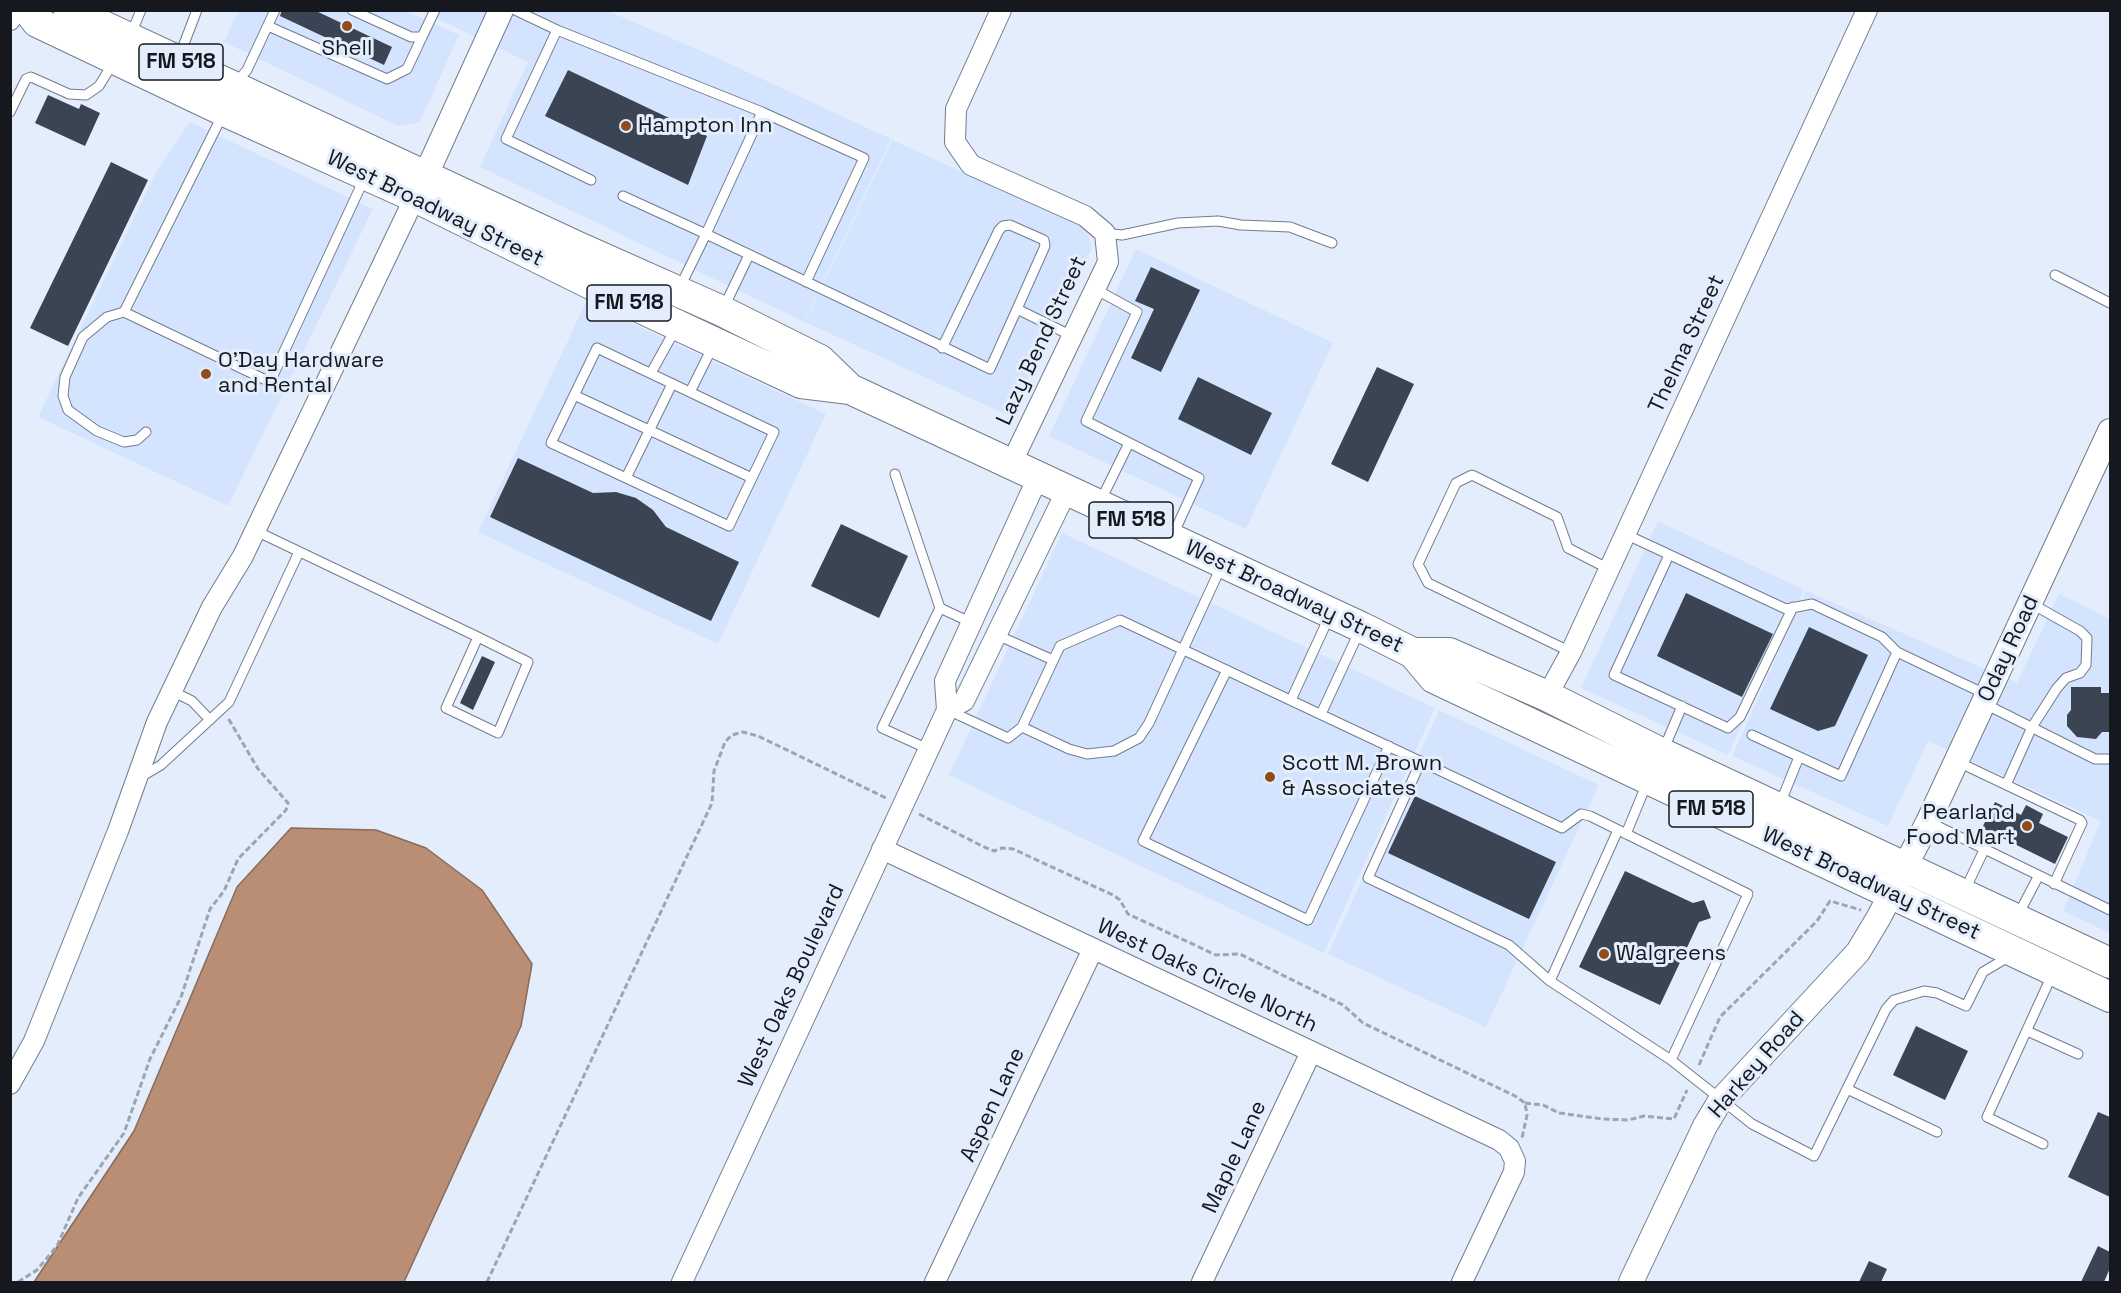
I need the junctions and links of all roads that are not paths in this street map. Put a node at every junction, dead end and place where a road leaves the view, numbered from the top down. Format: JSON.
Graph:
{"nodes":[{"id":1,"x":15,"y":10,"type":"edge"},
{"id":2,"x":28,"y":10,"type":"edge"},
{"id":3,"x":69,"y":10,"type":"edge"},
{"id":4,"x":141,"y":10,"type":"edge"},
{"id":5,"x":197,"y":10,"type":"edge"},
{"id":6,"x":275,"y":10,"type":"edge"},
{"id":7,"x":352,"y":10,"type":"edge"},
{"id":8,"x":435,"y":10,"type":"edge"},
{"id":9,"x":501,"y":10,"type":"edge"},
{"id":10,"x":515,"y":10,"type":"edge"},
{"id":11,"x":1001,"y":10,"type":"edge"},
{"id":12,"x":1868,"y":10,"type":"edge"},
{"id":13,"x":10,"y":20,"type":"edge"},
{"id":14,"x":268,"y":26,"type":"junction"},
{"id":15,"x":557,"y":30,"type":"junction"},
{"id":16,"x":422,"y":37,"type":"junction"},
{"id":17,"x":122,"y":49,"type":"junction"},
{"id":18,"x":177,"y":61,"type":"junction"},
{"id":19,"x":228,"y":99,"type":"junction"},
{"id":20,"x":10,"y":112,"type":"edge"},
{"id":21,"x":762,"y":112,"type":"junction"},
{"id":22,"x":366,"y":174,"type":"junction"},
{"id":23,"x":591,"y":180,"type":"dead end"},
{"id":24,"x":420,"y":186,"type":"junction"},
{"id":25,"x":623,"y":196,"type":"dead end"},
{"id":26,"x":1106,"y":233,"type":"junction"},
{"id":27,"x":706,"y":234,"type":"junction"},
{"id":28,"x":1332,"y":243,"type":"dead end"},
{"id":29,"x":749,"y":255,"type":"junction"},
{"id":30,"x":2055,"y":275,"type":"dead end"},
{"id":31,"x":806,"y":282,"type":"junction"},
{"id":32,"x":1095,"y":288,"type":"junction"},
{"id":33,"x":677,"y":292,"type":"junction"},
{"id":34,"x":614,"y":296,"type":"junction"},
{"id":35,"x":2110,"y":303,"type":"edge"},
{"id":36,"x":1017,"y":309,"type":"junction"},
{"id":37,"x":722,"y":311,"type":"junction"},
{"id":38,"x":124,"y":312,"type":"junction"},
{"id":39,"x":678,"y":325,"type":"junction"},
{"id":40,"x":1072,"y":336,"type":"junction"},
{"id":41,"x":715,"y":343,"type":"junction"},
{"id":42,"x":786,"y":343,"type":"junction"},
{"id":43,"x":942,"y":348,"type":"junction"},
{"id":44,"x":651,"y":373,"type":"junction"},
{"id":45,"x":672,"y":384,"type":"junction"},
{"id":46,"x":850,"y":389,"type":"junction"},
{"id":47,"x":690,"y":392,"type":"junction"},
{"id":48,"x":574,"y":395,"type":"junction"},
{"id":49,"x":649,"y":430,"type":"junction"},
{"id":50,"x":2110,"y":431,"type":"edge"},
{"id":51,"x":146,"y":432,"type":"dead end"},
{"id":52,"x":1130,"y":443,"type":"junction"},
{"id":53,"x":1011,"y":464,"type":"junction"},
{"id":54,"x":895,"y":474,"type":"dead end"},
{"id":55,"x":1038,"y":477,"type":"junction"},
{"id":56,"x":626,"y":478,"type":"junction"},
{"id":57,"x":752,"y":478,"type":"junction"},
{"id":58,"x":1067,"y":490,"type":"junction"},
{"id":59,"x":1098,"y":505,"type":"junction"},
{"id":60,"x":256,"y":531,"type":"junction"},
{"id":61,"x":1625,"y":534,"type":"junction"},
{"id":62,"x":1171,"y":539,"type":"junction"},
{"id":63,"x":299,"y":552,"type":"junction"},
{"id":64,"x":1669,"y":555,"type":"junction"},
{"id":65,"x":1223,"y":563,"type":"junction"},
{"id":66,"x":1609,"y":569,"type":"junction"},
{"id":67,"x":2030,"y":603,"type":"junction"},
{"id":68,"x":1793,"y":607,"type":"junction"},
{"id":69,"x":940,"y":608,"type":"junction"},
{"id":70,"x":1331,"y":613,"type":"junction"},
{"id":71,"x":972,"y":623,"type":"junction"},
{"id":72,"x":1361,"y":627,"type":"junction"},
{"id":73,"x":997,"y":634,"type":"junction"},
{"id":74,"x":478,"y":637,"type":"junction"},
{"id":75,"x":1183,"y":649,"type":"junction"},
{"id":76,"x":1571,"y":652,"type":"junction"},
{"id":77,"x":1897,"y":652,"type":"junction"},
{"id":78,"x":1413,"y":653,"type":"junction"},
{"id":79,"x":1053,"y":660,"type":"junction"},
{"id":80,"x":1227,"y":670,"type":"junction"},
{"id":81,"x":172,"y":691,"type":"junction"},
{"id":82,"x":1547,"y":696,"type":"junction"},
{"id":83,"x":1985,"y":699,"type":"junction"},
{"id":84,"x":1291,"y":700,"type":"junction"},
{"id":85,"x":1682,"y":706,"type":"junction"},
{"id":86,"x":947,"y":710,"type":"junction"},
{"id":87,"x":1321,"y":714,"type":"junction"},
{"id":88,"x":210,"y":720,"type":"junction"},
{"id":89,"x":1022,"y":727,"type":"junction"},
{"id":90,"x":2032,"y":728,"type":"junction"},
{"id":91,"x":1752,"y":735,"type":"dead end"},
{"id":92,"x":1389,"y":746,"type":"junction"},
{"id":93,"x":928,"y":749,"type":"junction"},
{"id":94,"x":1661,"y":753,"type":"junction"},
{"id":95,"x":1799,"y":757,"type":"junction"},
{"id":96,"x":2110,"y":759,"type":"edge"},
{"id":97,"x":1421,"y":761,"type":"junction"},
{"id":98,"x":1956,"y":761,"type":"junction"},
{"id":99,"x":137,"y":779,"type":"junction"},
{"id":100,"x":1648,"y":780,"type":"junction"},
{"id":101,"x":2006,"y":785,"type":"junction"},
{"id":102,"x":1778,"y":808,"type":"junction"},
{"id":103,"x":1928,"y":822,"type":"junction"},
{"id":104,"x":1622,"y":832,"type":"junction"},
{"id":105,"x":882,"y":849,"type":"junction"},
{"id":106,"x":1984,"y":850,"type":"junction"},
{"id":107,"x":1905,"y":866,"type":"junction"},
{"id":108,"x":2038,"y":877,"type":"junction"},
{"id":109,"x":2054,"y":884,"type":"junction"},
{"id":110,"x":1963,"y":894,"type":"junction"},
{"id":111,"x":1885,"y":905,"type":"junction"},
{"id":112,"x":2110,"y":910,"type":"edge"},
{"id":113,"x":2016,"y":919,"type":"junction"},
{"id":114,"x":1094,"y":949,"type":"junction"},
{"id":115,"x":2017,"y":952,"type":"junction"},
{"id":116,"x":2110,"y":963,"type":"edge"},
{"id":117,"x":2054,"y":970,"type":"junction"},
{"id":118,"x":1550,"y":981,"type":"junction"},
{"id":119,"x":2110,"y":997,"type":"edge"},
{"id":120,"x":2027,"y":1030,"type":"junction"},
{"id":121,"x":1311,"y":1052,"type":"junction"},
{"id":122,"x":2078,"y":1054,"type":"dead end"},
{"id":123,"x":1671,"y":1060,"type":"junction"},
{"id":124,"x":10,"y":1084,"type":"edge"},
{"id":125,"x":1847,"y":1089,"type":"junction"},
{"id":126,"x":1720,"y":1101,"type":"junction"},
{"id":127,"x":1937,"y":1132,"type":"dead end"},
{"id":128,"x":2043,"y":1144,"type":"dead end"},
{"id":129,"x":682,"y":1282,"type":"edge"},
{"id":130,"x":935,"y":1282,"type":"edge"},
{"id":131,"x":1202,"y":1282,"type":"edge"},
{"id":132,"x":1462,"y":1282,"type":"edge"},
{"id":133,"x":1631,"y":1282,"type":"edge"}],
"edges":[{"from":1,"to":13,"type":"street"},
{"from":2,"to":17,"type":"main road","name":"West Broadway Street","number":"FM 518"},
{"from":3,"to":17,"type":"main road","name":"West Broadway Street","number":"FM 518"},
{"from":4,"to":17,"type":"lane"},
{"from":5,"to":18,"type":"lane"},
{"from":6,"to":14,"type":"lane"},
{"from":7,"to":16,"type":"lane"},
{"from":8,"to":16,"type":"lane"},
{"from":9,"to":24,"type":"street"},
{"from":10,"to":15,"type":"lane"},
{"from":11,"to":26,"type":"street","name":"Lazy Bend Street"},
{"from":12,"to":61,"type":"street","name":"Thelma Street"},
{"from":14,"to":16,"type":"lane"},
{"from":14,"to":19,"type":"lane"},
{"from":15,"to":21,"type":"lane"},
{"from":15,"to":23,"type":"lane"},
{"from":17,"to":18,"type":"main road","name":"West Broadway Street","number":"FM 518"},
{"from":17,"to":19,"type":"main road"},
{"from":17,"to":20,"type":"lane"},
{"from":18,"to":19,"type":"main road","name":"West Broadway Street","number":"FM 518"},
{"from":19,"to":22,"type":"main road","name":"West Broadway Street","number":"FM 518"},
{"from":19,"to":24,"type":"main road","name":"West Broadway Street","number":"FM 518"},
{"from":19,"to":38,"type":"lane"},
{"from":21,"to":27,"type":"lane"},
{"from":21,"to":31,"type":"lane"},
{"from":22,"to":24,"type":"main road","name":"West Broadway Street","number":"FM 518"},
{"from":22,"to":38,"type":"lane"},
{"from":24,"to":33,"type":"main road","name":"West Broadway Street","number":"FM 518"},
{"from":24,"to":34,"type":"main road","name":"West Broadway Street","number":"FM 518"},
{"from":24,"to":60,"type":"street"},
{"from":25,"to":27,"type":"lane"},
{"from":26,"to":28,"type":"lane"},
{"from":26,"to":32,"type":"street","name":"Lazy Bend Street"},
{"from":27,"to":29,"type":"lane"},
{"from":27,"to":33,"type":"lane"},
{"from":29,"to":31,"type":"lane"},
{"from":29,"to":37,"type":"lane"},
{"from":30,"to":35,"type":"lane"},
{"from":31,"to":43,"type":"lane"},
{"from":32,"to":40,"type":"street","name":"Lazy Bend Street"},
{"from":32,"to":52,"type":"lane"},
{"from":33,"to":37,"type":"main road","name":"West Broadway Street","number":"FM 518"},
{"from":34,"to":37,"type":"main road"},
{"from":34,"to":39,"type":"main road","name":"West Broadway Street","number":"FM 518"},
{"from":36,"to":40,"type":"lane"},
{"from":36,"to":43,"type":"lane"},
{"from":36,"to":43,"type":"lane"},
{"from":37,"to":42,"type":"main road","name":"West Broadway Street","number":"FM 518"},
{"from":38,"to":51,"type":"lane"},
{"from":39,"to":41,"type":"main road","name":"West Broadway Street","number":"FM 518"},
{"from":39,"to":42,"type":"main road"},
{"from":39,"to":44,"type":"lane"},
{"from":40,"to":53,"type":"street","name":"Lazy Bend Street"},
{"from":41,"to":46,"type":"main road","name":"West Broadway Street","number":"FM 518"},
{"from":41,"to":47,"type":"lane"},
{"from":42,"to":46,"type":"main road","name":"West Broadway Street","number":"FM 518"},
{"from":44,"to":45,"type":"lane"},
{"from":44,"to":48,"type":"lane"},
{"from":45,"to":47,"type":"lane"},
{"from":45,"to":49,"type":"lane"},
{"from":46,"to":53,"type":"main road","name":"West Broadway Street","number":"FM 518"},
{"from":47,"to":57,"type":"lane"},
{"from":48,"to":49,"type":"lane"},
{"from":48,"to":56,"type":"lane"},
{"from":49,"to":56,"type":"lane"},
{"from":49,"to":57,"type":"lane"},
{"from":50,"to":67,"type":"street","name":"Oday Road"},
{"from":52,"to":59,"type":"lane"},
{"from":52,"to":62,"type":"lane"},
{"from":53,"to":55,"type":"main road","name":"West Broadway Street","number":"FM 518"},
{"from":54,"to":69,"type":"lane"},
{"from":55,"to":58,"type":"main road","name":"West Broadway Street","number":"FM 518"},
{"from":55,"to":71,"type":"street","name":"West Oaks Boulevard"},
{"from":56,"to":57,"type":"lane"},
{"from":58,"to":59,"type":"main road","name":"West Broadway Street","number":"FM 518"},
{"from":58,"to":73,"type":"street","name":"West Oaks Boulevard"},
{"from":59,"to":62,"type":"main road","name":"West Broadway Street","number":"FM 518"},
{"from":60,"to":63,"type":"lane"},
{"from":60,"to":81,"type":"street"},
{"from":61,"to":64,"type":"lane"},
{"from":61,"to":66,"type":"street","name":"Thelma Street"},
{"from":62,"to":65,"type":"main road","name":"West Broadway Street","number":"FM 518"},
{"from":63,"to":74,"type":"lane"},
{"from":63,"to":88,"type":"lane"},
{"from":64,"to":68,"type":"lane"},
{"from":64,"to":85,"type":"lane"},
{"from":65,"to":70,"type":"main road","name":"West Broadway Street","number":"FM 518"},
{"from":65,"to":75,"type":"lane"},
{"from":66,"to":76,"type":"street","name":"Thelma Street"},
{"from":66,"to":76,"type":"lane"},
{"from":67,"to":83,"type":"street","name":"Oday Road"},
{"from":67,"to":90,"type":"lane"},
{"from":68,"to":77,"type":"lane"},
{"from":68,"to":85,"type":"lane"},
{"from":69,"to":71,"type":"lane"},
{"from":69,"to":93,"type":"lane"},
{"from":70,"to":72,"type":"main road","name":"West Broadway Street","number":"FM 518"},
{"from":70,"to":84,"type":"lane"},
{"from":71,"to":73,"type":"street"},
{"from":71,"to":86,"type":"street","name":"West Oaks Boulevard"},
{"from":72,"to":78,"type":"main road","name":"West Broadway Street","number":"FM 518"},
{"from":72,"to":87,"type":"lane"},
{"from":73,"to":79,"type":"lane"},
{"from":73,"to":86,"type":"street","name":"West Oaks Boulevard"},
{"from":74,"to":74,"type":"lane"},
{"from":75,"to":79,"type":"lane"},
{"from":75,"to":80,"type":"lane"},
{"from":75,"to":89,"type":"lane"},
{"from":76,"to":82,"type":"street","name":"Thelma Street"},
{"from":77,"to":83,"type":"lane"},
{"from":77,"to":95,"type":"lane"},
{"from":78,"to":82,"type":"main road","name":"West Broadway Street","number":"FM 518"},
{"from":78,"to":100,"type":"main road","name":"West Broadway Street","number":"FM 518"},
{"from":79,"to":89,"type":"lane"},
{"from":80,"to":84,"type":"lane"},
{"from":80,"to":92,"type":"lane"},
{"from":81,"to":88,"type":"lane"},
{"from":81,"to":99,"type":"street"},
{"from":82,"to":94,"type":"main road","name":"West Broadway Street","number":"FM 518"},
{"from":83,"to":90,"type":"lane"},
{"from":83,"to":98,"type":"street","name":"Oday Road"},
{"from":84,"to":87,"type":"lane"},
{"from":85,"to":94,"type":"lane"},
{"from":86,"to":89,"type":"lane"},
{"from":86,"to":93,"type":"street","name":"West Oaks Boulevard"},
{"from":87,"to":92,"type":"lane"},
{"from":88,"to":99,"type":"lane"},
{"from":90,"to":96,"type":"lane"},
{"from":90,"to":101,"type":"lane"},
{"from":91,"to":95,"type":"lane"},
{"from":92,"to":97,"type":"lane"},
{"from":93,"to":105,"type":"street","name":"West Oaks Boulevard"},
{"from":94,"to":102,"type":"main road","name":"West Broadway Street","number":"FM 518"},
{"from":95,"to":102,"type":"lane"},
{"from":97,"to":104,"type":"lane"},
{"from":97,"to":118,"type":"lane"},
{"from":98,"to":101,"type":"lane"},
{"from":98,"to":103,"type":"street","name":"Oday Road"},
{"from":99,"to":124,"type":"street"},
{"from":100,"to":104,"type":"lane"},
{"from":100,"to":111,"type":"main road","name":"West Broadway Street","number":"FM 518"},
{"from":101,"to":109,"type":"lane"},
{"from":102,"to":107,"type":"main road","name":"West Broadway Street","number":"FM 518"},
{"from":103,"to":106,"type":"lane"},
{"from":103,"to":107,"type":"street","name":"Oday Road"},
{"from":104,"to":118,"type":"lane"},
{"from":104,"to":123,"type":"lane"},
{"from":105,"to":114,"type":"street","name":"West Oaks Circle North"},
{"from":105,"to":129,"type":"street","name":"West Oaks Boulevard"},
{"from":106,"to":108,"type":"lane"},
{"from":106,"to":110,"type":"lane"},
{"from":107,"to":110,"type":"main road","name":"West Broadway Street","number":"FM 518"},
{"from":107,"to":111,"type":"street","name":"Harkey Road"},
{"from":108,"to":109,"type":"lane"},
{"from":108,"to":113,"type":"lane"},
{"from":109,"to":112,"type":"lane"},
{"from":110,"to":113,"type":"main road","name":"West Broadway Street","number":"FM 518"},
{"from":111,"to":115,"type":"main road","name":"West Broadway Street","number":"FM 518"},
{"from":111,"to":126,"type":"street","name":"Harkey Road"},
{"from":113,"to":116,"type":"main road","name":"West Broadway Street","number":"FM 518"},
{"from":114,"to":121,"type":"street","name":"West Oaks Circle North"},
{"from":114,"to":130,"type":"street","name":"Aspen Lane"},
{"from":115,"to":117,"type":"main road","name":"West Broadway Street","number":"FM 518"},
{"from":115,"to":125,"type":"lane"},
{"from":117,"to":119,"type":"main road","name":"West Broadway Street","number":"FM 518"},
{"from":117,"to":120,"type":"lane"},
{"from":118,"to":123,"type":"lane"},
{"from":120,"to":122,"type":"lane"},
{"from":120,"to":128,"type":"lane"},
{"from":121,"to":131,"type":"street","name":"Maple Lane"},
{"from":121,"to":132,"type":"street","name":"West Oaks Circle North"},
{"from":123,"to":126,"type":"lane"},
{"from":125,"to":126,"type":"lane"},
{"from":125,"to":127,"type":"lane"},
{"from":126,"to":133,"type":"street","name":"Harkey Road"}]}
